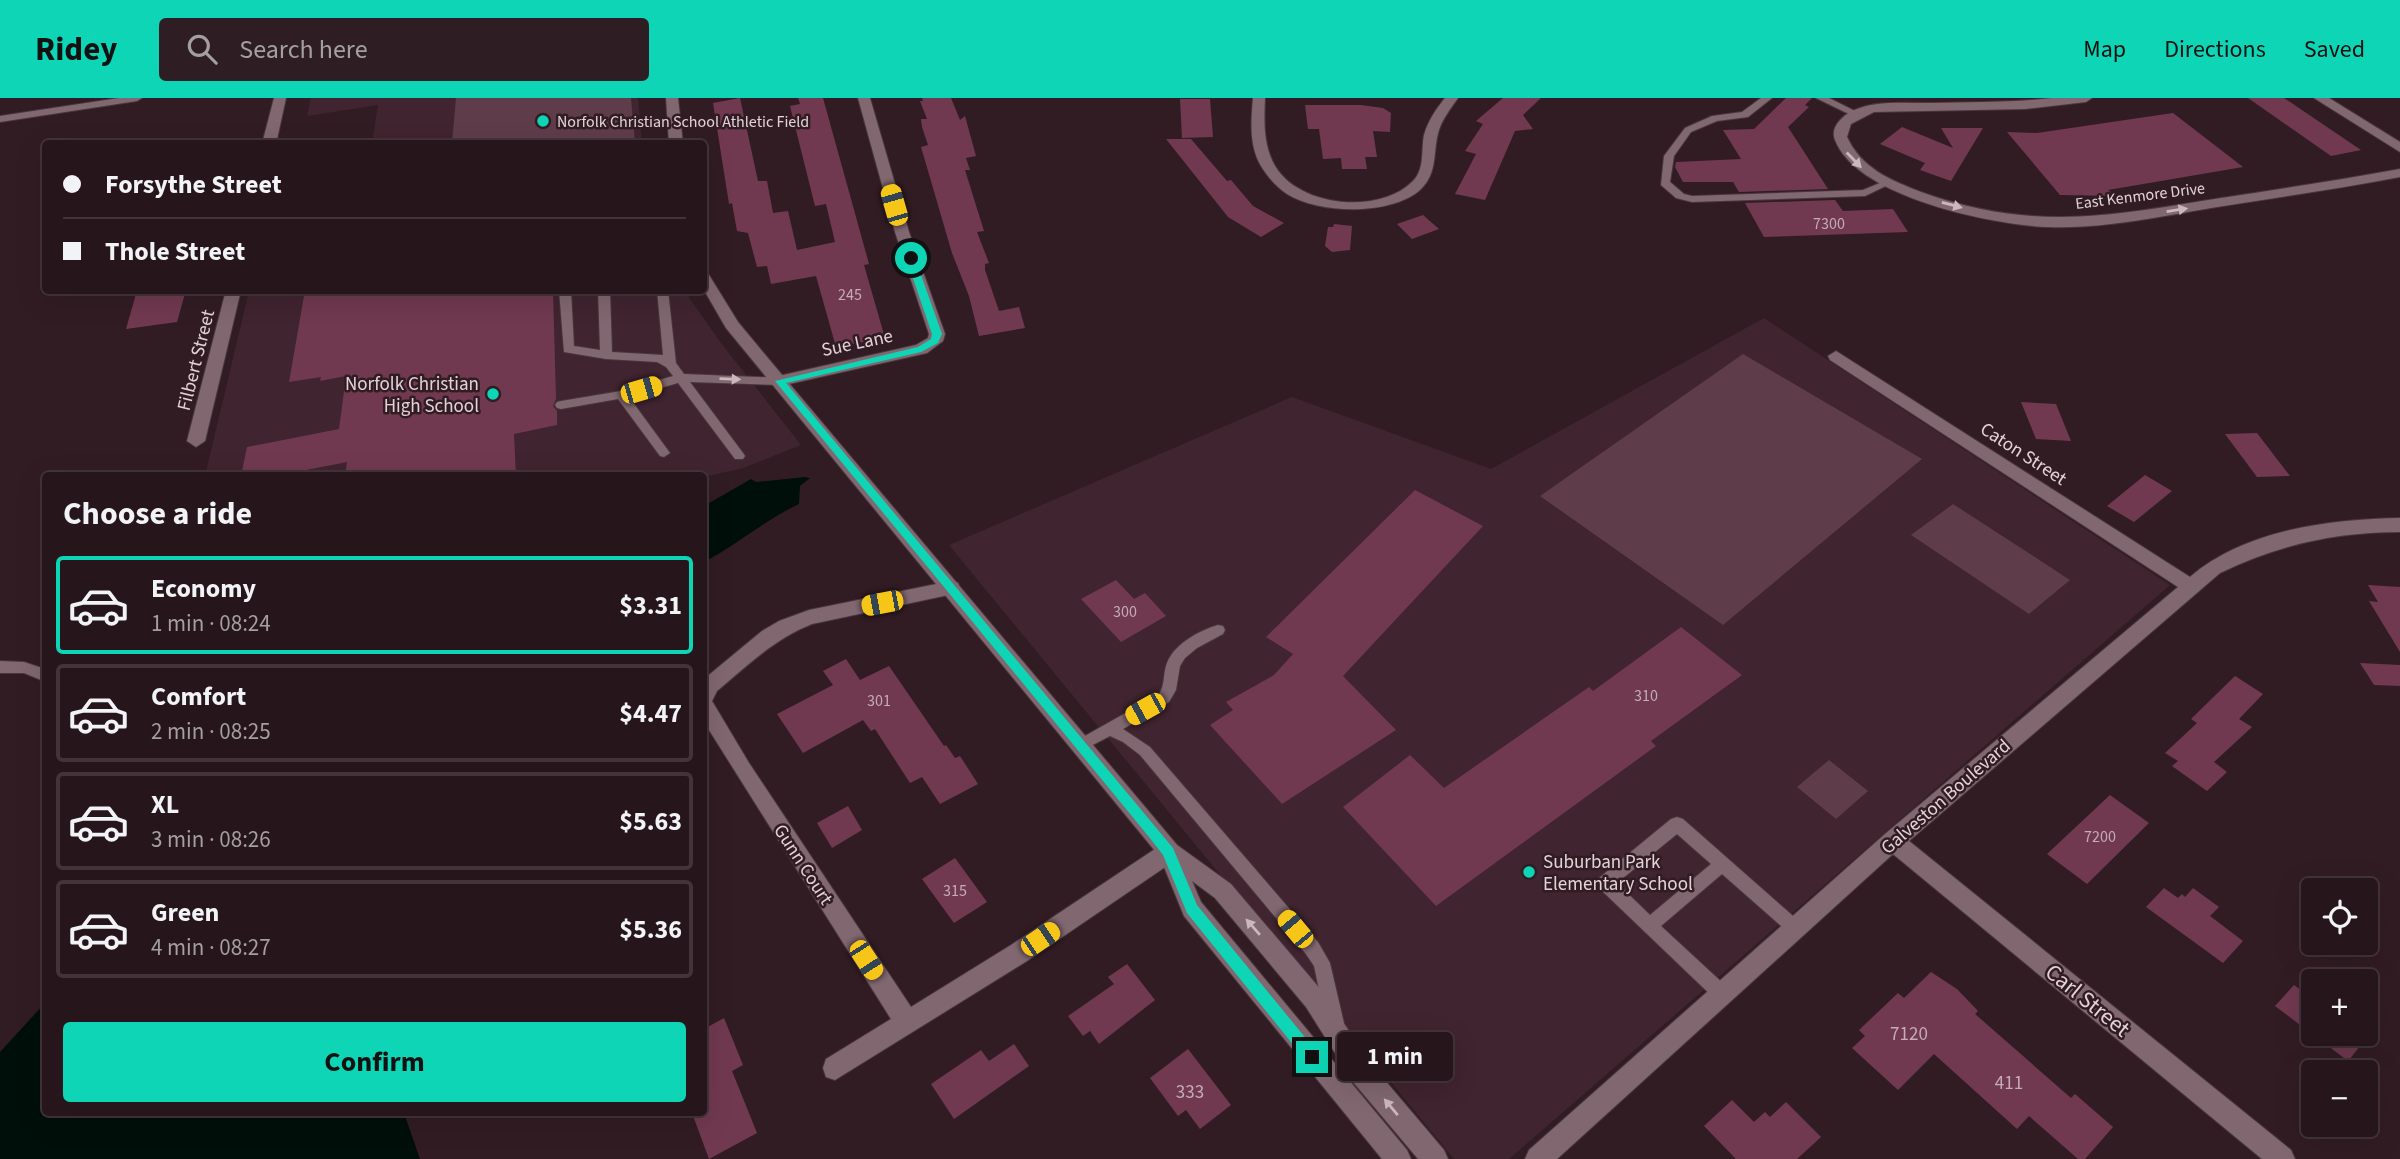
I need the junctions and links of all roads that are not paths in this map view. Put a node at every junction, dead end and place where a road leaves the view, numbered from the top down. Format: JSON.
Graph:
{"nodes":[{"id":1,"x":137,"y":98,"type":"edge"},
{"id":2,"x":280,"y":98,"type":"edge"},
{"id":3,"x":672,"y":98,"type":"edge"},
{"id":4,"x":864,"y":98,"type":"edge"},
{"id":5,"x":1259,"y":98,"type":"edge"},
{"id":6,"x":1452,"y":98,"type":"edge"},
{"id":7,"x":1768,"y":98,"type":"edge"},
{"id":8,"x":1821,"y":98,"type":"edge"},
{"id":9,"x":2086,"y":98,"type":"edge"},
{"id":10,"x":2320,"y":98,"type":"edge"},
{"id":11,"x":1945,"y":102,"type":"edge"},
{"id":12,"x":1856,"y":114,"type":"junction"},
{"id":13,"x":0,"y":120,"type":"edge"},
{"id":14,"x":270,"y":140,"type":"edge"},
{"id":15,"x":676,"y":140,"type":"edge"},
{"id":16,"x":2400,"y":148,"type":"edge"},
{"id":17,"x":2400,"y":173,"type":"edge"},
{"id":18,"x":1887,"y":183,"type":"junction"},
{"id":19,"x":707,"y":283,"type":"edge"},
{"id":20,"x":233,"y":294,"type":"edge"},
{"id":21,"x":565,"y":294,"type":"edge"},
{"id":22,"x":604,"y":294,"type":"edge"},
{"id":23,"x":662,"y":294,"type":"edge"},
{"id":24,"x":606,"y":355,"type":"junction"},
{"id":25,"x":1836,"y":356,"type":"dead end"},
{"id":26,"x":670,"y":365,"type":"junction"},
{"id":27,"x":681,"y":378,"type":"junction"},
{"id":28,"x":780,"y":381,"type":"junction"},
{"id":29,"x":621,"y":396,"type":"junction"},
{"id":30,"x":561,"y":405,"type":"dead end"},
{"id":31,"x":196,"y":440,"type":"dead end"},
{"id":32,"x":664,"y":453,"type":"dead end"},
{"id":33,"x":739,"y":456,"type":"dead end"},
{"id":34,"x":2400,"y":525,"type":"edge"},
{"id":35,"x":2189,"y":585,"type":"junction"},
{"id":36,"x":951,"y":589,"type":"junction"},
{"id":37,"x":1218,"y":630,"type":"dead end"},
{"id":38,"x":0,"y":667,"type":"edge"},
{"id":39,"x":42,"y":675,"type":"edge"},
{"id":40,"x":707,"y":690,"type":"edge"},
{"id":41,"x":707,"y":710,"type":"edge"},
{"id":42,"x":1109,"y":729,"type":"junction"},
{"id":43,"x":1081,"y":745,"type":"junction"},
{"id":44,"x":1893,"y":841,"type":"junction"},
{"id":45,"x":1168,"y":852,"type":"junction"},
{"id":46,"x":1722,"y":864,"type":"junction"},
{"id":47,"x":1650,"y":925,"type":"junction"},
{"id":48,"x":1795,"y":928,"type":"junction"},
{"id":49,"x":1721,"y":993,"type":"junction"},
{"id":50,"x":907,"y":1023,"type":"junction"},
{"id":51,"x":1338,"y":1037,"type":"junction"},
{"id":52,"x":1312,"y":1057,"type":"junction"},
{"id":53,"x":835,"y":1068,"type":"dead end"},
{"id":54,"x":1398,"y":1159,"type":"edge"},
{"id":55,"x":1435,"y":1159,"type":"edge"},
{"id":56,"x":1538,"y":1159,"type":"edge"},
{"id":57,"x":2282,"y":1159,"type":"edge"}],
"edges":[{"from":1,"to":13,"type":"lane"},
{"from":2,"to":14,"type":"street"},
{"from":3,"to":15,"type":"street"},
{"from":4,"to":28,"type":"street","name":"Sue Lane"},
{"from":5,"to":6,"type":"street"},
{"from":7,"to":18,"type":"lane"},
{"from":8,"to":12,"type":"lane"},
{"from":9,"to":11,"type":"street"},
{"from":10,"to":16,"type":"street"},
{"from":11,"to":12,"type":"street"},
{"from":12,"to":18,"type":"street","name":"East Kenmore Drive","one_way":true},
{"from":18,"to":17,"type":"street","name":"East Kenmore Drive","one_way":true},
{"from":19,"to":28,"type":"street"},
{"from":20,"to":31,"type":"street","name":"Filbert Street"},
{"from":21,"to":24,"type":"lane"},
{"from":22,"to":24,"type":"lane"},
{"from":23,"to":26,"type":"lane"},
{"from":24,"to":26,"type":"lane"},
{"from":25,"to":35,"type":"street","name":"Caton Street"},
{"from":26,"to":27,"type":"lane"},
{"from":27,"to":28,"type":"lane","one_way":true},
{"from":27,"to":29,"type":"lane"},
{"from":27,"to":33,"type":"lane"},
{"from":28,"to":36,"type":"street"},
{"from":29,"to":30,"type":"lane"},
{"from":29,"to":32,"type":"lane"},
{"from":34,"to":35,"type":"street","name":"Galveston Boulevard"},
{"from":35,"to":44,"type":"street","name":"Galveston Boulevard"},
{"from":36,"to":40,"type":"street"},
{"from":36,"to":43,"type":"street"},
{"from":37,"to":42,"type":"lane"},
{"from":38,"to":39,"type":"lane"},
{"from":41,"to":50,"type":"street","name":"Gunn Court"},
{"from":42,"to":43,"type":"lane"},
{"from":42,"to":51,"type":"lane"},
{"from":43,"to":45,"type":"street"},
{"from":44,"to":48,"type":"street","name":"Galveston Boulevard"},
{"from":44,"to":57,"type":"street","name":"Carl Street"},
{"from":45,"to":50,"type":"street"},
{"from":51,"to":45,"type":"street","one_way":true},
{"from":45,"to":52,"type":"street"},
{"from":46,"to":47,"type":"lane"},
{"from":46,"to":47,"type":"lane"},
{"from":46,"to":48,"type":"lane"},
{"from":47,"to":49,"type":"lane"},
{"from":48,"to":49,"type":"street","name":"Galveston Boulevard"},
{"from":49,"to":56,"type":"street","name":"Galveston Boulevard"},
{"from":50,"to":53,"type":"street"},
{"from":51,"to":52,"type":"street"},
{"from":55,"to":51,"type":"street","one_way":true},
{"from":52,"to":54,"type":"street"}]}
